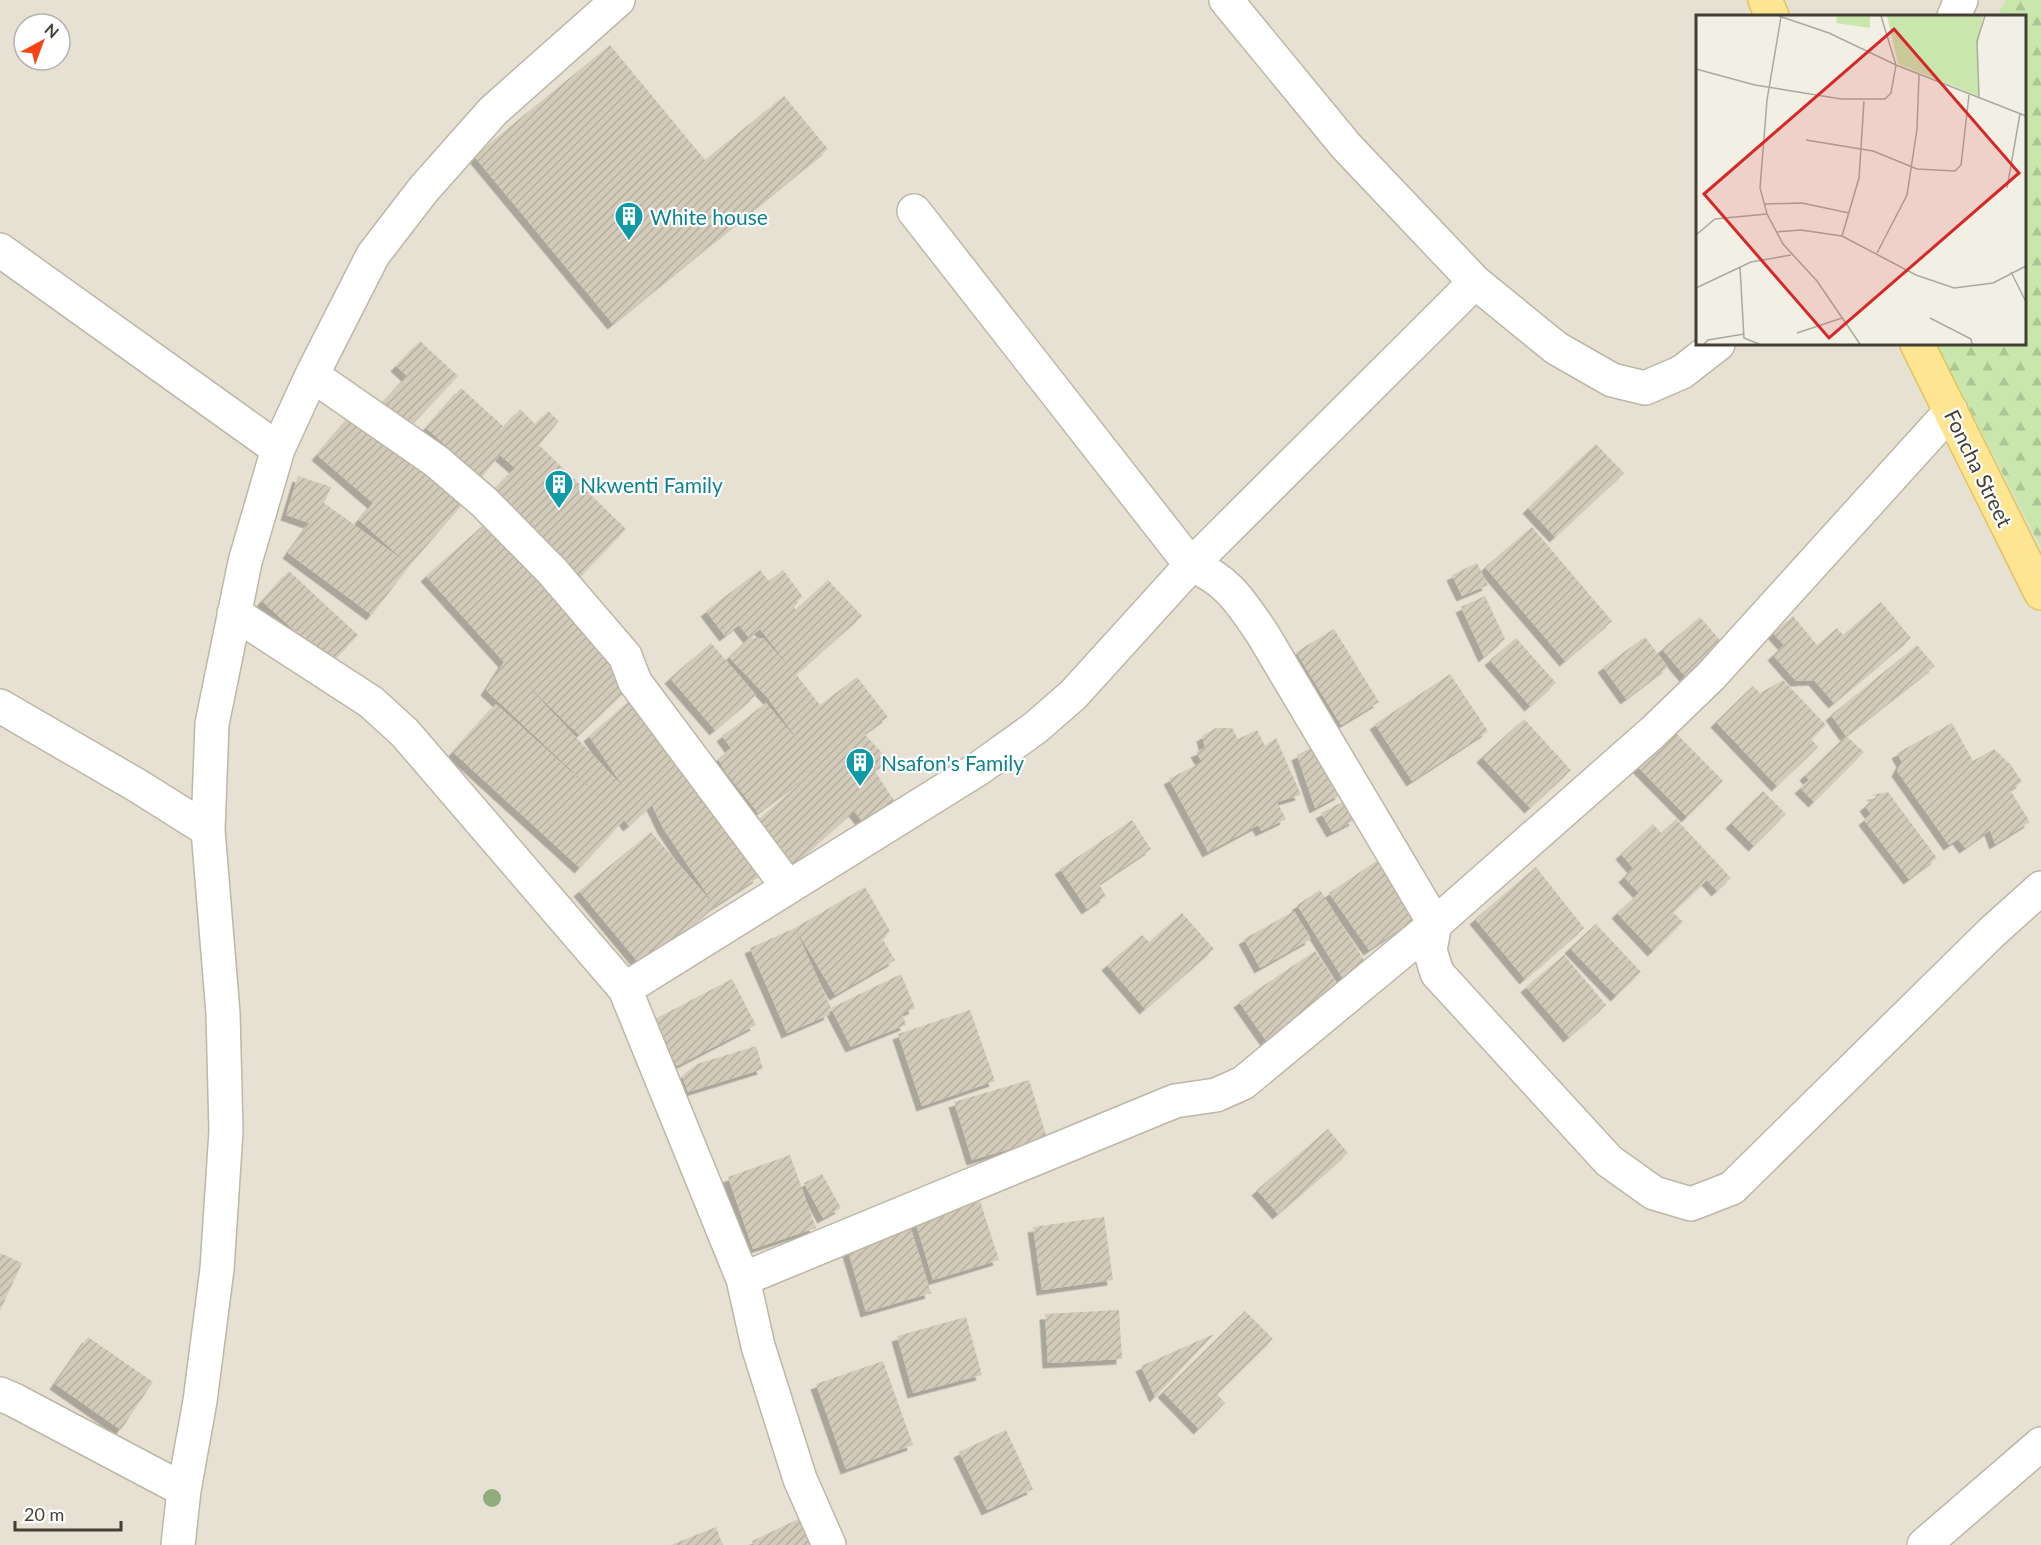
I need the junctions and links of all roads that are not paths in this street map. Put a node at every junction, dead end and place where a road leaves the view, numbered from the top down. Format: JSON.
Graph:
{"nodes":[{"id":1,"x":618,"y":0,"type":"edge"},
{"id":2,"x":1226,"y":0,"type":"edge"},
{"id":3,"x":1765,"y":0,"type":"edge"},
{"id":4,"x":1961,"y":0,"type":"edge"},
{"id":5,"x":1772,"y":15,"type":"edge"},
{"id":6,"x":1954,"y":15,"type":"edge"},
{"id":7,"x":914,"y":211,"type":"dead end"},
{"id":8,"x":0,"y":250,"type":"edge"},
{"id":9,"x":1475,"y":282,"type":"junction"},
{"id":10,"x":1717,"y":345,"type":"edge"},
{"id":11,"x":1918,"y":345,"type":"edge"},
{"id":12,"x":312,"y":375,"type":"junction"},
{"id":13,"x":1951,"y":411,"type":"junction"},
{"id":14,"x":278,"y":449,"type":"junction"},
{"id":15,"x":1191,"y":565,"type":"junction"},
{"id":16,"x":2041,"y":593,"type":"edge"},
{"id":17,"x":234,"y":613,"type":"junction"},
{"id":18,"x":0,"y":705,"type":"edge"},
{"id":19,"x":208,"y":831,"type":"junction"},
{"id":20,"x":788,"y":887,"type":"junction"},
{"id":21,"x":2041,"y":888,"type":"edge"},
{"id":22,"x":1436,"y":924,"type":"junction"},
{"id":23,"x":625,"y":989,"type":"junction"},
{"id":24,"x":743,"y":1279,"type":"junction"},
{"id":25,"x":0,"y":1394,"type":"edge"},
{"id":26,"x":2039,"y":1450,"type":"edge"},
{"id":27,"x":184,"y":1490,"type":"junction"},
{"id":28,"x":178,"y":1545,"type":"edge"},
{"id":29,"x":830,"y":1545,"type":"edge"},
{"id":30,"x":1924,"y":1545,"type":"edge"}],
"edges":[{"from":1,"to":12,"type":"street"},
{"from":2,"to":9,"type":"street"},
{"from":3,"to":5,"type":"main road"},
{"from":4,"to":6,"type":"street"},
{"from":7,"to":15,"type":"street"},
{"from":8,"to":14,"type":"street"},
{"from":9,"to":10,"type":"street"},
{"from":9,"to":15,"type":"street"},
{"from":11,"to":13,"type":"main road","name":"Foncha Street"},
{"from":12,"to":14,"type":"street"},
{"from":12,"to":20,"type":"street"},
{"from":13,"to":16,"type":"main road","name":"Foncha Street"},
{"from":13,"to":22,"type":"street"},
{"from":14,"to":17,"type":"street"},
{"from":15,"to":20,"type":"street"},
{"from":15,"to":22,"type":"street"},
{"from":17,"to":19,"type":"street"},
{"from":17,"to":23,"type":"street"},
{"from":18,"to":19,"type":"street"},
{"from":19,"to":27,"type":"street"},
{"from":20,"to":23,"type":"street"},
{"from":21,"to":22,"type":"street"},
{"from":22,"to":24,"type":"street"},
{"from":23,"to":24,"type":"street"},
{"from":24,"to":29,"type":"street"},
{"from":25,"to":27,"type":"street"},
{"from":26,"to":30,"type":"street"},
{"from":27,"to":28,"type":"street"}]}
